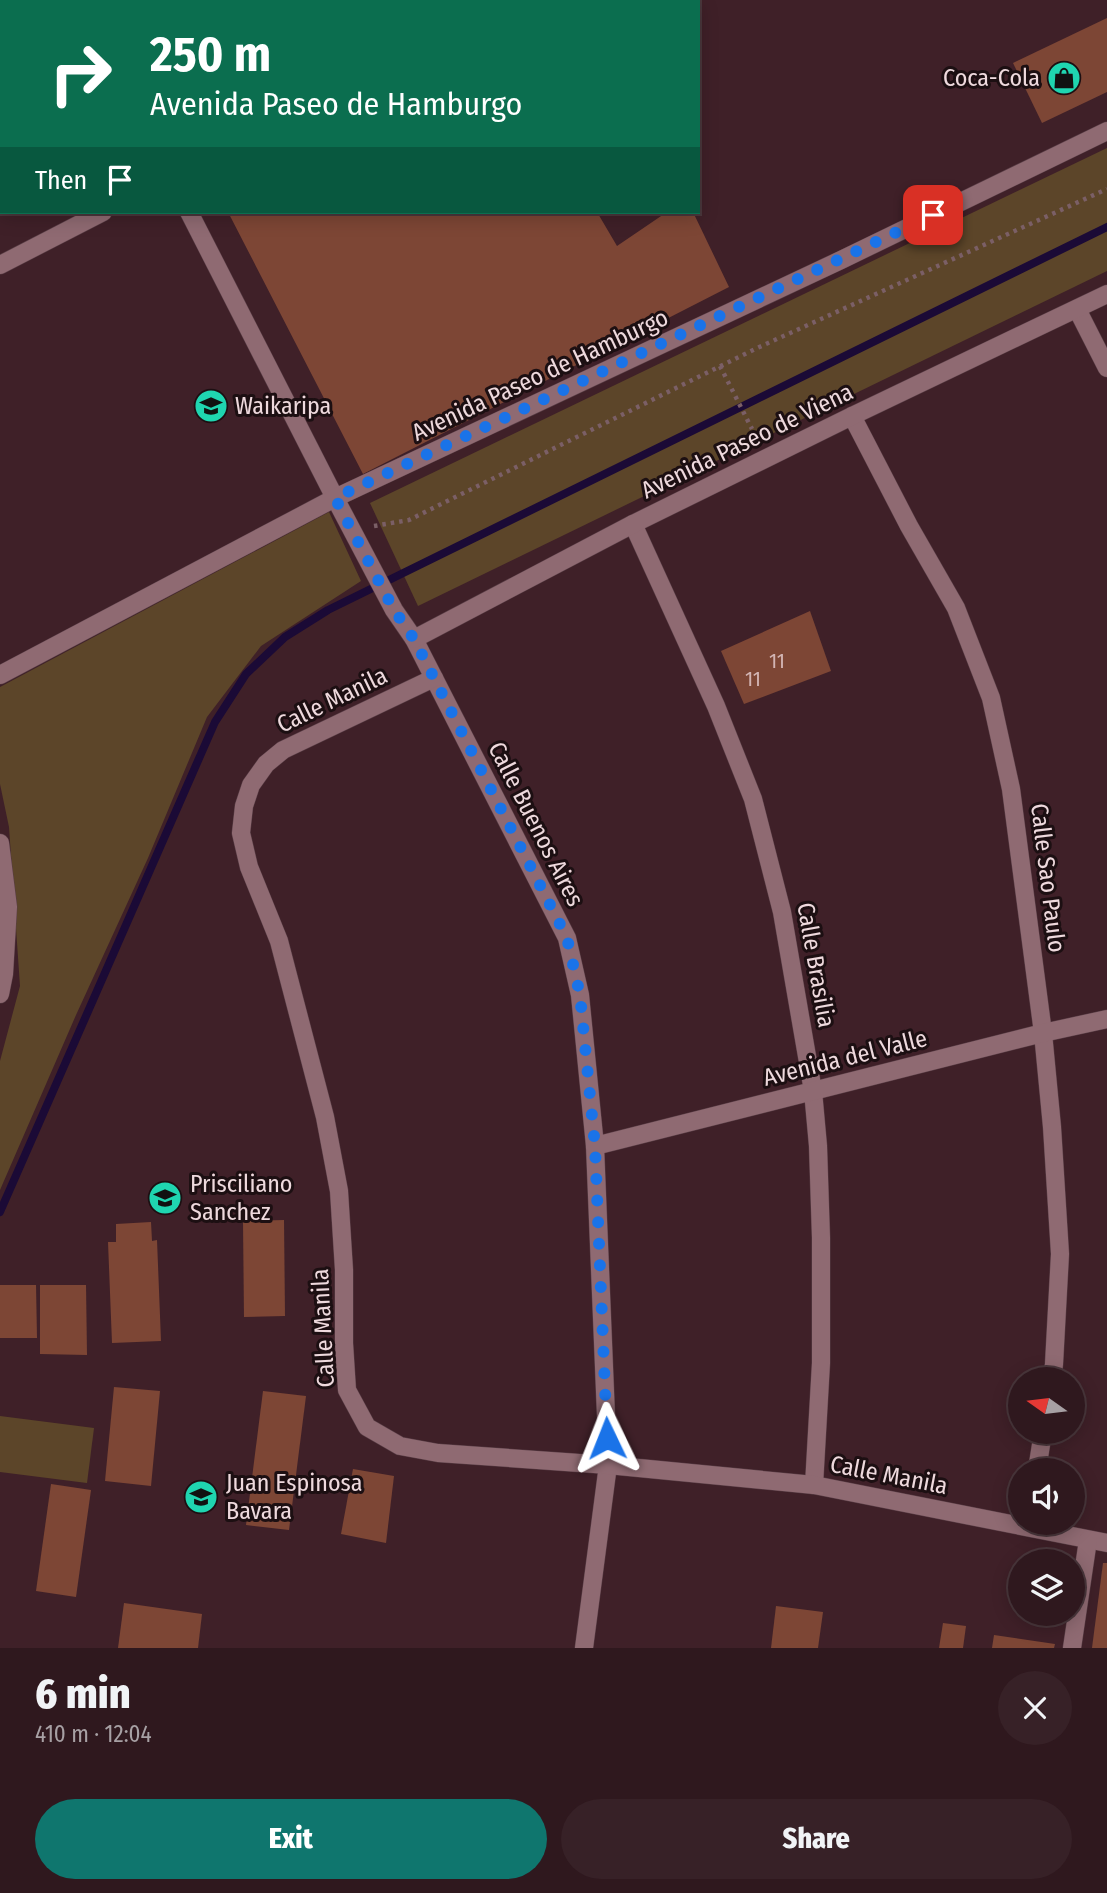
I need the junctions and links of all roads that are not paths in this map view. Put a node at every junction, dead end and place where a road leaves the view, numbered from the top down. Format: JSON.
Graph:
{"nodes":[{"id":1,"x":1107,"y":131,"type":"edge"},
{"id":2,"x":99,"y":214,"type":"edge"},
{"id":3,"x":190,"y":214,"type":"edge"},
{"id":4,"x":0,"y":265,"type":"edge"},
{"id":5,"x":1107,"y":294,"type":"edge"},
{"id":6,"x":1077,"y":309,"type":"junction"},
{"id":7,"x":1107,"y":368,"type":"edge"},
{"id":8,"x":852,"y":416,"type":"junction"},
{"id":9,"x":335,"y":498,"type":"junction"},
{"id":10,"x":633,"y":524,"type":"junction"},
{"id":11,"x":414,"y":639,"type":"junction"},
{"id":12,"x":0,"y":675,"type":"edge"},
{"id":13,"x":434,"y":678,"type":"junction"},
{"id":14,"x":0,"y":843,"type":"edge"},
{"id":15,"x":0,"y":994,"type":"edge"},
{"id":16,"x":1107,"y":1019,"type":"edge"},
{"id":17,"x":1043,"y":1033,"type":"junction"},
{"id":18,"x":813,"y":1091,"type":"junction"},
{"id":19,"x":595,"y":1146,"type":"junction"},
{"id":20,"x":1053,"y":1367,"type":"edge"},
{"id":21,"x":608,"y":1465,"type":"junction"},
{"id":22,"x":814,"y":1485,"type":"junction"},
{"id":23,"x":1008,"y":1521,"type":"edge"},
{"id":24,"x":1068,"y":1535,"type":"edge"},
{"id":25,"x":1088,"y":1540,"type":"junction"},
{"id":26,"x":1107,"y":1543,"type":"edge"},
{"id":27,"x":584,"y":1648,"type":"edge"},
{"id":28,"x":1072,"y":1648,"type":"edge"}],
"edges":[{"from":1,"to":9,"type":"street","name":"Avenida Paseo de Hamburgo"},
{"from":2,"to":4,"type":"street"},
{"from":3,"to":9,"type":"street","name":"Calle Buenos Aires"},
{"from":5,"to":6,"type":"street","name":"Avenida Paseo de Viena"},
{"from":6,"to":7,"type":"street"},
{"from":6,"to":8,"type":"street","name":"Avenida Paseo de Viena"},
{"from":8,"to":10,"type":"street","name":"Avenida Paseo de Viena"},
{"from":8,"to":17,"type":"street","name":"Calle Sao Paulo"},
{"from":9,"to":11,"type":"street","name":"Calle Buenos Aires"},
{"from":9,"to":12,"type":"street","name":"Avenida Paseo de Hamburgo"},
{"from":10,"to":11,"type":"street","name":"Avenida Paseo de Viena"},
{"from":10,"to":18,"type":"street","name":"Calle Brasilia"},
{"from":11,"to":13,"type":"street","name":"Calle Buenos Aires"},
{"from":13,"to":19,"type":"street","name":"Calle Buenos Aires"},
{"from":13,"to":21,"type":"street","name":"Calle Manila"},
{"from":14,"to":15,"type":"street"},
{"from":16,"to":17,"type":"street","name":"Avenida del Valle"},
{"from":17,"to":18,"type":"street","name":"Avenida del Valle"},
{"from":17,"to":20,"type":"street","name":"Calle Sao Paulo"},
{"from":18,"to":19,"type":"street","name":"Avenida del Valle"},
{"from":18,"to":22,"type":"street","name":"Calle Brasilia"},
{"from":19,"to":21,"type":"street","name":"Calle Buenos Aires"},
{"from":21,"to":22,"type":"street","name":"Calle Manila"},
{"from":21,"to":27,"type":"street","name":"Calle Buenos Aires"},
{"from":22,"to":23,"type":"street","name":"Calle Manila"},
{"from":24,"to":25,"type":"street","name":"Calle Manila"},
{"from":25,"to":26,"type":"street","name":"Calle Manila"},
{"from":25,"to":28,"type":"street"}]}
